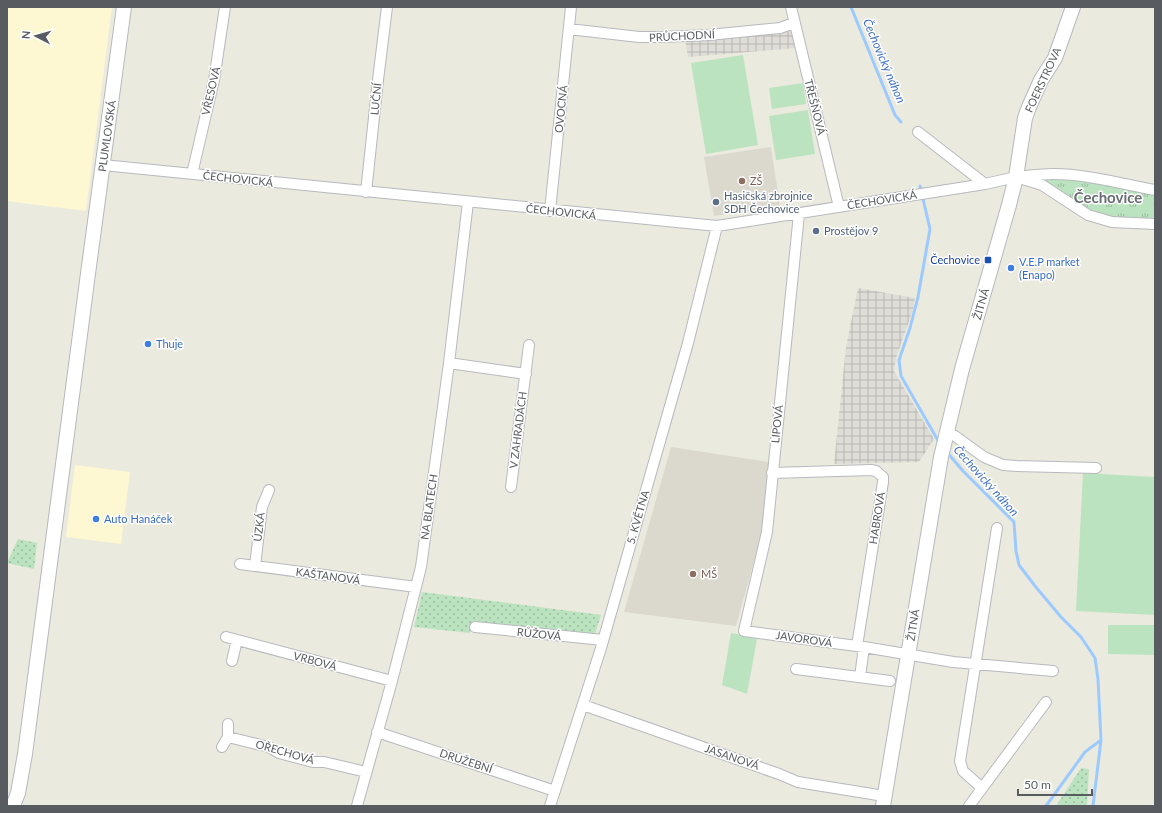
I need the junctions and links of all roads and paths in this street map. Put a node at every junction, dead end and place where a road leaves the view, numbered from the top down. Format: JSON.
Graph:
{"nodes":[{"id":1,"x":124,"y":7,"type":"edge"},
{"id":2,"x":225,"y":7,"type":"edge"},
{"id":3,"x":387,"y":7,"type":"edge"},
{"id":4,"x":571,"y":7,"type":"edge"},
{"id":5,"x":790,"y":7,"type":"edge"},
{"id":6,"x":1073,"y":7,"type":"edge"},
{"id":7,"x":794,"y":23,"type":"junction"},
{"id":8,"x":569,"y":29,"type":"junction"},
{"id":9,"x":918,"y":132,"type":"dead end"},
{"id":10,"x":103,"y":165,"type":"junction"},
{"id":11,"x":192,"y":174,"type":"junction"},
{"id":12,"x":1016,"y":177,"type":"junction"},
{"id":13,"x":985,"y":184,"type":"junction"},
{"id":14,"x":1155,"y":190,"type":"edge"},
{"id":15,"x":366,"y":192,"type":"junction"},
{"id":16,"x":468,"y":202,"type":"junction"},
{"id":17,"x":840,"y":207,"type":"junction"},
{"id":18,"x":550,"y":210,"type":"junction"},
{"id":19,"x":799,"y":214,"type":"junction"},
{"id":20,"x":1155,"y":224,"type":"edge"},
{"id":21,"x":717,"y":226,"type":"junction"},
{"id":22,"x":529,"y":345,"type":"dead end"},
{"id":23,"x":449,"y":363,"type":"junction"},
{"id":24,"x":526,"y":374,"type":"junction"},
{"id":25,"x":946,"y":435,"type":"junction"},
{"id":26,"x":1096,"y":468,"type":"dead end"},
{"id":27,"x":772,"y":473,"type":"junction"},
{"id":28,"x":511,"y":487,"type":"dead end"},
{"id":29,"x":269,"y":490,"type":"dead end"},
{"id":30,"x":997,"y":528,"type":"dead end"},
{"id":31,"x":240,"y":564,"type":"dead end"},
{"id":32,"x":255,"y":566,"type":"junction"},
{"id":33,"x":416,"y":588,"type":"junction"},
{"id":34,"x":475,"y":628,"type":"dead end"},
{"id":35,"x":744,"y":631,"type":"joint"},
{"id":36,"x":226,"y":637,"type":"dead end"},
{"id":37,"x":237,"y":640,"type":"junction"},
{"id":38,"x":603,"y":640,"type":"junction"},
{"id":39,"x":860,"y":646,"type":"junction"},
{"id":40,"x":908,"y":654,"type":"junction"},
{"id":41,"x":232,"y":661,"type":"dead end"},
{"id":42,"x":976,"y":665,"type":"junction"},
{"id":43,"x":796,"y":669,"type":"dead end"},
{"id":44,"x":1053,"y":672,"type":"dead end"},
{"id":45,"x":860,"y":677,"type":"junction"},
{"id":46,"x":392,"y":681,"type":"junction"},
{"id":47,"x":890,"y":681,"type":"dead end"},
{"id":48,"x":1046,"y":702,"type":"dead end"},
{"id":49,"x":583,"y":705,"type":"junction"},
{"id":50,"x":228,"y":724,"type":"dead end"},
{"id":51,"x":377,"y":732,"type":"junction"},
{"id":52,"x":228,"y":737,"type":"junction"},
{"id":53,"x":222,"y":747,"type":"dead end"},
{"id":54,"x":366,"y":772,"type":"junction"},
{"id":55,"x":982,"y":788,"type":"junction"},
{"id":56,"x":555,"y":791,"type":"junction"},
{"id":57,"x":883,"y":801,"type":"edge"},
{"id":58,"x":13,"y":806,"type":"edge"},
{"id":59,"x":357,"y":806,"type":"edge"},
{"id":60,"x":550,"y":806,"type":"edge"},
{"id":61,"x":969,"y":806,"type":"edge"}],
"edges":[{"from":1,"to":10,"type":"street","name":"PLUMLOVSKÁ"},
{"from":2,"to":11,"type":"street","name":"VŘESOVÁ"},
{"from":3,"to":15,"type":"street","name":"LUČNÍ"},
{"from":4,"to":8,"type":"street","name":"OVOCNÁ"},
{"from":5,"to":7,"type":"street","name":"TŘEŠŇOVÁ"},
{"from":6,"to":12,"type":"street","name":"FOERSTROVA"},
{"from":7,"to":8,"type":"street","name":"PRŮCHODNÍ"},
{"from":7,"to":17,"type":"street","name":"TŘEŠŇOVÁ"},
{"from":8,"to":18,"type":"street","name":"OVOCNÁ"},
{"from":9,"to":13,"type":"street"},
{"from":10,"to":11,"type":"street","name":"ČECHOVICKÁ"},
{"from":10,"to":58,"type":"street","name":"PLUMLOVSKÁ"},
{"from":11,"to":15,"type":"street","name":"ČECHOVICKÁ"},
{"from":12,"to":13,"type":"street","name":"ČECHOVICKÁ"},
{"from":12,"to":14,"type":"street","name":"ČECHOVICKÁ"},
{"from":12,"to":20,"type":"street","name":"ČECHOVICKÁ"},
{"from":12,"to":25,"type":"street","name":"ŽITNÁ"},
{"from":13,"to":17,"type":"street","name":"ČECHOVICKÁ"},
{"from":15,"to":16,"type":"street","name":"ČECHOVICKÁ"},
{"from":16,"to":18,"type":"street","name":"ČECHOVICKÁ"},
{"from":16,"to":23,"type":"street","name":"NA BLATECH"},
{"from":17,"to":19,"type":"street","name":"ČECHOVICKÁ"},
{"from":18,"to":21,"type":"street","name":"ČECHOVICKÁ"},
{"from":19,"to":21,"type":"street","name":"ČECHOVICKÁ"},
{"from":19,"to":27,"type":"street","name":"LIPOVÁ"},
{"from":21,"to":38,"type":"street","name":"5. KVĚTNA"},
{"from":22,"to":24,"type":"street","name":"V ZAHRADÁCH"},
{"from":23,"to":24,"type":"street"},
{"from":23,"to":33,"type":"street","name":"NA BLATECH"},
{"from":24,"to":28,"type":"street","name":"V ZAHRADÁCH"},
{"from":25,"to":26,"type":"street"},
{"from":25,"to":40,"type":"street","name":"ŽITNÁ"},
{"from":27,"to":35,"type":"street","name":"LIPOVÁ"},
{"from":27,"to":39,"type":"street","name":"HABROVÁ"},
{"from":29,"to":32,"type":"street","name":"ÚZKÁ"},
{"from":30,"to":42,"type":"street"},
{"from":31,"to":32,"type":"street","name":"KAŠTANOVÁ"},
{"from":32,"to":33,"type":"street","name":"KAŠTANOVÁ"},
{"from":33,"to":46,"type":"street","name":"NA BLATECH"},
{"from":34,"to":38,"type":"street","name":"RŮŽOVÁ"},
{"from":35,"to":39,"type":"street","name":"JAVOROVÁ"},
{"from":36,"to":37,"type":"street","name":"VRBOVÁ"},
{"from":37,"to":41,"type":"street"},
{"from":37,"to":46,"type":"street","name":"VRBOVÁ"},
{"from":38,"to":49,"type":"street","name":"5. KVĚTNA"},
{"from":39,"to":40,"type":"street","name":"JAVOROVÁ"},
{"from":39,"to":45,"type":"street"},
{"from":40,"to":42,"type":"street","name":"ŽITNÁ"},
{"from":40,"to":57,"type":"street","name":"ŽITNÁ"},
{"from":42,"to":44,"type":"street","name":"ŽITNÁ"},
{"from":42,"to":55,"type":"street"},
{"from":43,"to":45,"type":"street"},
{"from":45,"to":47,"type":"street"},
{"from":46,"to":51,"type":"street","name":"NA BLATECH"},
{"from":48,"to":55,"type":"street"},
{"from":49,"to":56,"type":"street","name":"5. KVĚTNA"},
{"from":49,"to":57,"type":"street","name":"JASANOVÁ"},
{"from":50,"to":52,"type":"street"},
{"from":51,"to":54,"type":"street","name":"NA BLATECH"},
{"from":51,"to":56,"type":"street","name":"DRUŽEBNÍ"},
{"from":52,"to":53,"type":"street"},
{"from":52,"to":54,"type":"street","name":"OŘECHOVÁ"},
{"from":54,"to":59,"type":"street","name":"NA BLATECH"},
{"from":55,"to":61,"type":"street"},
{"from":56,"to":60,"type":"street","name":"5. KVĚTNA"}]}
